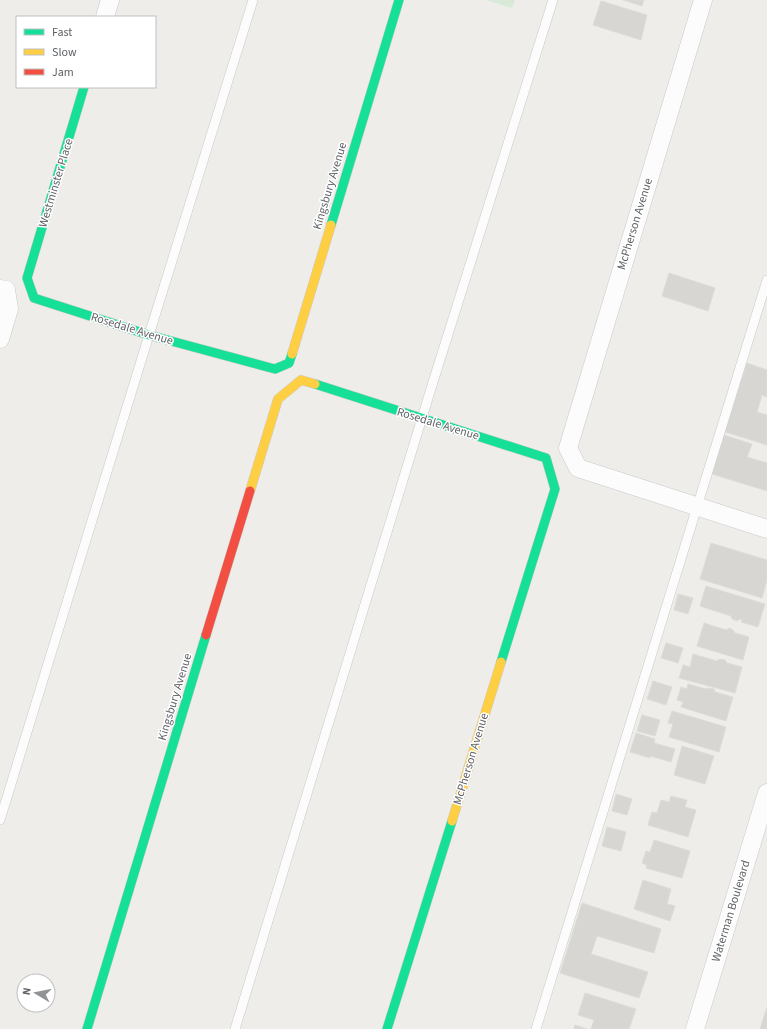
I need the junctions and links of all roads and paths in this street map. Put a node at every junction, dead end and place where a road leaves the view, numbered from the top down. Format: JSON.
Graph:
{"nodes":[{"id":1,"x":110,"y":0,"type":"edge"},
{"id":2,"x":253,"y":0,"type":"edge"},
{"id":3,"x":399,"y":0,"type":"edge"},
{"id":4,"x":553,"y":0,"type":"edge"},
{"id":5,"x":703,"y":0,"type":"edge"},
{"id":6,"x":105,"y":16,"type":"edge"},
{"id":7,"x":84,"y":88,"type":"edge"},
{"id":8,"x":27,"y":278,"type":"joint"},
{"id":9,"x":767,"y":280,"type":"edge"},
{"id":10,"x":3,"y":289,"type":"edge"},
{"id":11,"x":148,"y":335,"type":"junction"},
{"id":12,"x":0,"y":339,"type":"edge"},
{"id":13,"x":275,"y":369,"type":"joint"},
{"id":14,"x":300,"y":380,"type":"joint"},
{"id":15,"x":422,"y":420,"type":"junction"},
{"id":16,"x":555,"y":489,"type":"joint"},
{"id":17,"x":698,"y":506,"type":"junction"},
{"id":18,"x":767,"y":528,"type":"edge"},
{"id":19,"x":767,"y":792,"type":"edge"},
{"id":20,"x":0,"y":820,"type":"edge"},
{"id":21,"x":87,"y":1029,"type":"edge"},
{"id":22,"x":235,"y":1029,"type":"edge"},
{"id":23,"x":387,"y":1029,"type":"edge"},
{"id":24,"x":536,"y":1029,"type":"edge"},
{"id":25,"x":695,"y":1029,"type":"edge"}],
"edges":[{"from":1,"to":6,"type":"street"},
{"from":2,"to":11,"type":"lane"},
{"from":3,"to":13,"type":"street","name":"Kingsbury Avenue"},
{"from":4,"to":15,"type":"lane"},
{"from":5,"to":17,"type":"street","name":"McPherson Avenue"},
{"from":7,"to":8,"type":"street","name":"Westminster Place"},
{"from":8,"to":11,"type":"street","name":"Rosedale Avenue"},
{"from":9,"to":17,"type":"lane"},
{"from":10,"to":12,"type":"street"},
{"from":11,"to":13,"type":"street","name":"Rosedale Avenue"},
{"from":11,"to":20,"type":"lane"},
{"from":14,"to":15,"type":"street","name":"Rosedale Avenue"},
{"from":14,"to":21,"type":"street","name":"Kingsbury Avenue"},
{"from":15,"to":16,"type":"street","name":"Rosedale Avenue"},
{"from":15,"to":22,"type":"lane"},
{"from":16,"to":23,"type":"street","name":"McPherson Avenue"},
{"from":17,"to":18,"type":"street"},
{"from":17,"to":24,"type":"lane"},
{"from":19,"to":25,"type":"street","name":"Waterman Boulevard"}]}
